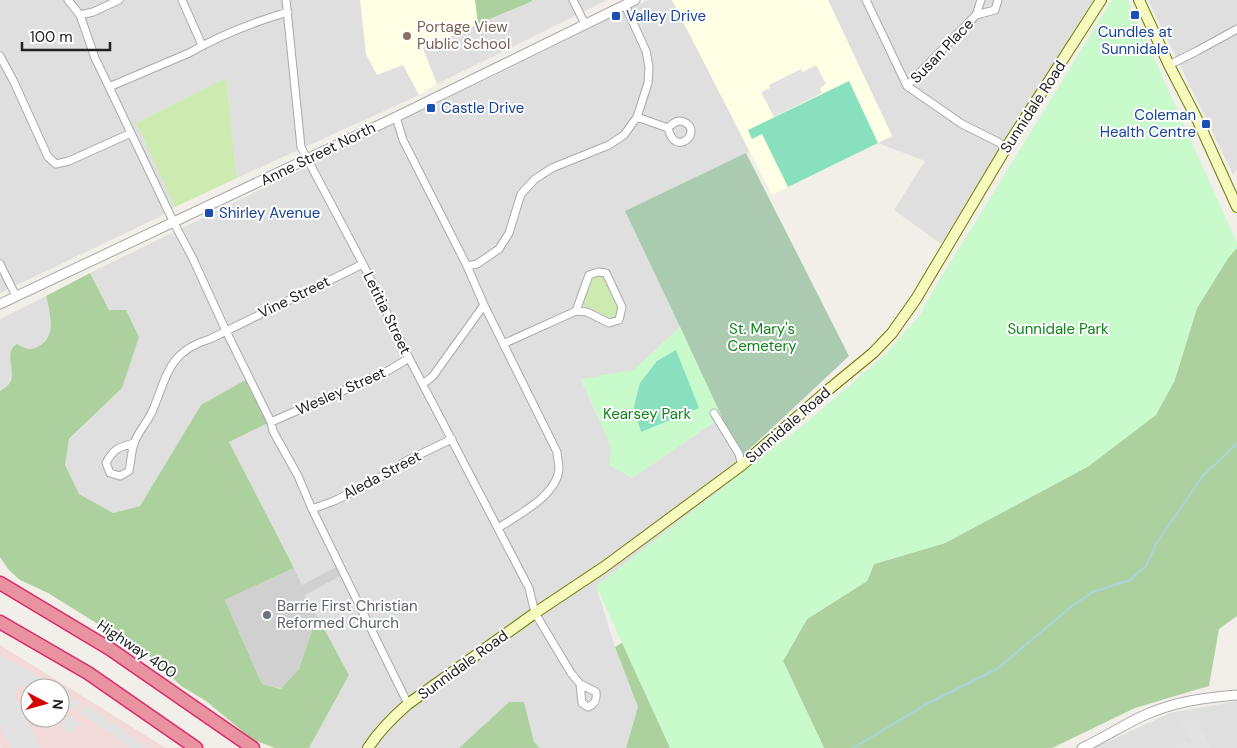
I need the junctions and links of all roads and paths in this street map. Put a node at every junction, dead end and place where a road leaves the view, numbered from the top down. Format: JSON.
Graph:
{"nodes":[{"id":1,"x":68,"y":0,"type":"edge"},
{"id":2,"x":119,"y":0,"type":"edge"},
{"id":3,"x":182,"y":0,"type":"edge"},
{"id":4,"x":286,"y":0,"type":"edge"},
{"id":5,"x":572,"y":0,"type":"edge"},
{"id":6,"x":635,"y":0,"type":"edge"},
{"id":7,"x":866,"y":0,"type":"edge"},
{"id":8,"x":981,"y":0,"type":"edge"},
{"id":9,"x":998,"y":0,"type":"edge"},
{"id":10,"x":1102,"y":0,"type":"edge"},
{"id":11,"x":1138,"y":2,"type":"edge"},
{"id":12,"x":625,"y":5,"type":"junction"},
{"id":13,"x":288,"y":12,"type":"junction"},
{"id":14,"x":80,"y":15,"type":"junction"},
{"id":15,"x":976,"y":16,"type":"junction"},
{"id":16,"x":585,"y":24,"type":"junction"},
{"id":17,"x":1237,"y":29,"type":"edge"},
{"id":18,"x":202,"y":45,"type":"junction"},
{"id":19,"x":0,"y":56,"type":"edge"},
{"id":20,"x":1169,"y":66,"type":"junction"},
{"id":21,"x":907,"y":86,"type":"junction"},
{"id":22,"x":109,"y":87,"type":"junction"},
{"id":23,"x":396,"y":117,"type":"junction"},
{"id":24,"x":637,"y":118,"type":"junction"},
{"id":25,"x":668,"y":128,"type":"dead end"},
{"id":26,"x":131,"y":132,"type":"junction"},
{"id":27,"x":1006,"y":148,"type":"junction"},
{"id":28,"x":308,"y":159,"type":"junction"},
{"id":29,"x":1237,"y":207,"type":"edge"},
{"id":30,"x":174,"y":223,"type":"junction"},
{"id":31,"x":0,"y":264,"type":"edge"},
{"id":32,"x":363,"y":264,"type":"junction"},
{"id":33,"x":467,"y":266,"type":"junction"},
{"id":34,"x":16,"y":296,"type":"junction"},
{"id":35,"x":0,"y":304,"type":"edge"},
{"id":36,"x":484,"y":305,"type":"junction"},
{"id":37,"x":576,"y":311,"type":"junction"},
{"id":38,"x":226,"y":330,"type":"junction"},
{"id":39,"x":503,"y":344,"type":"junction"},
{"id":40,"x":409,"y":358,"type":"junction"},
{"id":41,"x":423,"y":384,"type":"junction"},
{"id":42,"x":714,"y":413,"type":"dead end"},
{"id":43,"x":271,"y":422,"type":"junction"},
{"id":44,"x":452,"y":439,"type":"junction"},
{"id":45,"x":134,"y":443,"type":"junction"},
{"id":46,"x":742,"y":465,"type":"junction"},
{"id":47,"x":312,"y":509,"type":"junction"},
{"id":48,"x":498,"y":528,"type":"junction"},
{"id":49,"x":0,"y":583,"type":"edge"},
{"id":50,"x":535,"y":613,"type":"junction"},
{"id":51,"x":0,"y":622,"type":"edge"},
{"id":52,"x":580,"y":684,"type":"dead end"},
{"id":53,"x":1237,"y":695,"type":"edge"},
{"id":54,"x":408,"y":704,"type":"junction"},
{"id":55,"x":196,"y":748,"type":"edge"},
{"id":56,"x":253,"y":748,"type":"edge"},
{"id":57,"x":368,"y":748,"type":"edge"},
{"id":58,"x":1082,"y":748,"type":"edge"}],
"edges":[{"from":1,"to":14,"type":"street"},
{"from":2,"to":14,"type":"street"},
{"from":3,"to":18,"type":"street"},
{"from":4,"to":13,"type":"street","name":"Letitia Street"},
{"from":5,"to":16,"type":"street"},
{"from":6,"to":12,"type":"street","name":"Anne Street North"},
{"from":7,"to":21,"type":"street"},
{"from":8,"to":15,"type":"street","name":"Susan Place"},
{"from":9,"to":15,"type":"street","name":"Susan Place"},
{"from":10,"to":27,"type":"main road","name":"Sunnidale Road"},
{"from":11,"to":20,"type":"main road"},
{"from":12,"to":16,"type":"street","name":"Anne Street North"},
{"from":12,"to":24,"type":"street"},
{"from":13,"to":18,"type":"street"},
{"from":13,"to":28,"type":"street","name":"Letitia Street"},
{"from":14,"to":22,"type":"street"},
{"from":15,"to":21,"type":"street","name":"Susan Place"},
{"from":16,"to":23,"type":"street","name":"Anne Street North"},
{"from":17,"to":20,"type":"street"},
{"from":18,"to":22,"type":"street"},
{"from":19,"to":26,"type":"street"},
{"from":20,"to":29,"type":"main road"},
{"from":21,"to":27,"type":"street"},
{"from":22,"to":26,"type":"street"},
{"from":23,"to":28,"type":"street","name":"Anne Street North"},
{"from":23,"to":33,"type":"street"},
{"from":24,"to":25,"type":"street"},
{"from":24,"to":33,"type":"street"},
{"from":26,"to":30,"type":"street"},
{"from":27,"to":46,"type":"main road","name":"Sunnidale Road"},
{"from":28,"to":30,"type":"street","name":"Anne Street North"},
{"from":28,"to":32,"type":"street","name":"Letitia Street"},
{"from":30,"to":34,"type":"street","name":"Anne Street North"},
{"from":30,"to":38,"type":"street"},
{"from":31,"to":34,"type":"street"},
{"from":32,"to":38,"type":"street","name":"Vine Street"},
{"from":32,"to":40,"type":"street","name":"Letitia Street"},
{"from":33,"to":36,"type":"street"},
{"from":34,"to":35,"type":"street","name":"Anne Street North"},
{"from":36,"to":39,"type":"street"},
{"from":36,"to":41,"type":"street"},
{"from":37,"to":37,"type":"street"},
{"from":37,"to":39,"type":"street"},
{"from":38,"to":43,"type":"street"},
{"from":38,"to":45,"type":"street","name":"Vine Street"},
{"from":39,"to":48,"type":"street"},
{"from":40,"to":41,"type":"street","name":"Letitia Street"},
{"from":40,"to":43,"type":"street","name":"Wesley Street"},
{"from":41,"to":44,"type":"street","name":"Letitia Street"},
{"from":42,"to":46,"type":"street"},
{"from":43,"to":47,"type":"street"},
{"from":44,"to":47,"type":"street","name":"Aleda Street"},
{"from":44,"to":48,"type":"street","name":"Letitia Street"},
{"from":45,"to":45,"type":"street"},
{"from":46,"to":50,"type":"main road","name":"Sunnidale Road"},
{"from":47,"to":54,"type":"street"},
{"from":48,"to":50,"type":"street","name":"Letitia Street"},
{"from":49,"to":56,"type":"highway","name":"Highway 400"},
{"from":50,"to":52,"type":"street","name":"Letitia Street"},
{"from":50,"to":54,"type":"main road","name":"Sunnidale Road"},
{"from":51,"to":55,"type":"highway"},
{"from":53,"to":58,"type":"street"},
{"from":54,"to":57,"type":"main road","name":"Sunnidale Road"}]}
